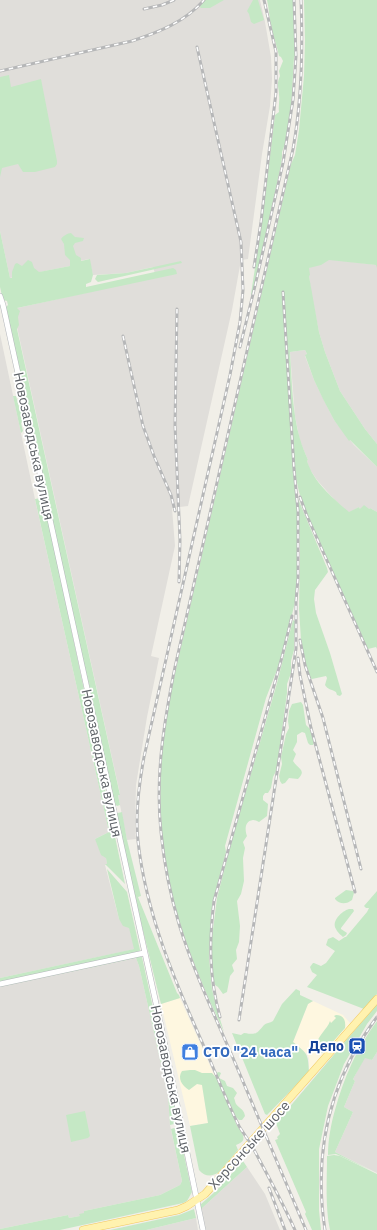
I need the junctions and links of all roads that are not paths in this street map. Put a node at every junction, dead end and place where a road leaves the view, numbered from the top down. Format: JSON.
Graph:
{"nodes":[{"id":1,"x":0,"y":296,"type":"edge"},
{"id":2,"x":2,"y":305,"type":"edge"},
{"id":3,"x":144,"y":953,"type":"junction"},
{"id":4,"x":0,"y":984,"type":"edge"},
{"id":5,"x":377,"y":999,"type":"edge"},
{"id":6,"x":196,"y":1200,"type":"junction"},
{"id":7,"x":84,"y":1230,"type":"edge"},
{"id":8,"x":203,"y":1230,"type":"edge"}],
"edges":[{"from":1,"to":2,"type":"street","name":"Новозаводська вулиця"},
{"from":2,"to":3,"type":"street","name":"Новозаводська вулиця"},
{"from":3,"to":4,"type":"street"},
{"from":3,"to":6,"type":"street","name":"Новозаводська вулиця"},
{"from":5,"to":6,"type":"main road","name":"Херсонське шосе"},
{"from":6,"to":7,"type":"main road","name":"Херсонське шосе"},
{"from":6,"to":8,"type":"street","name":"Новозаводська вулиця"}]}
